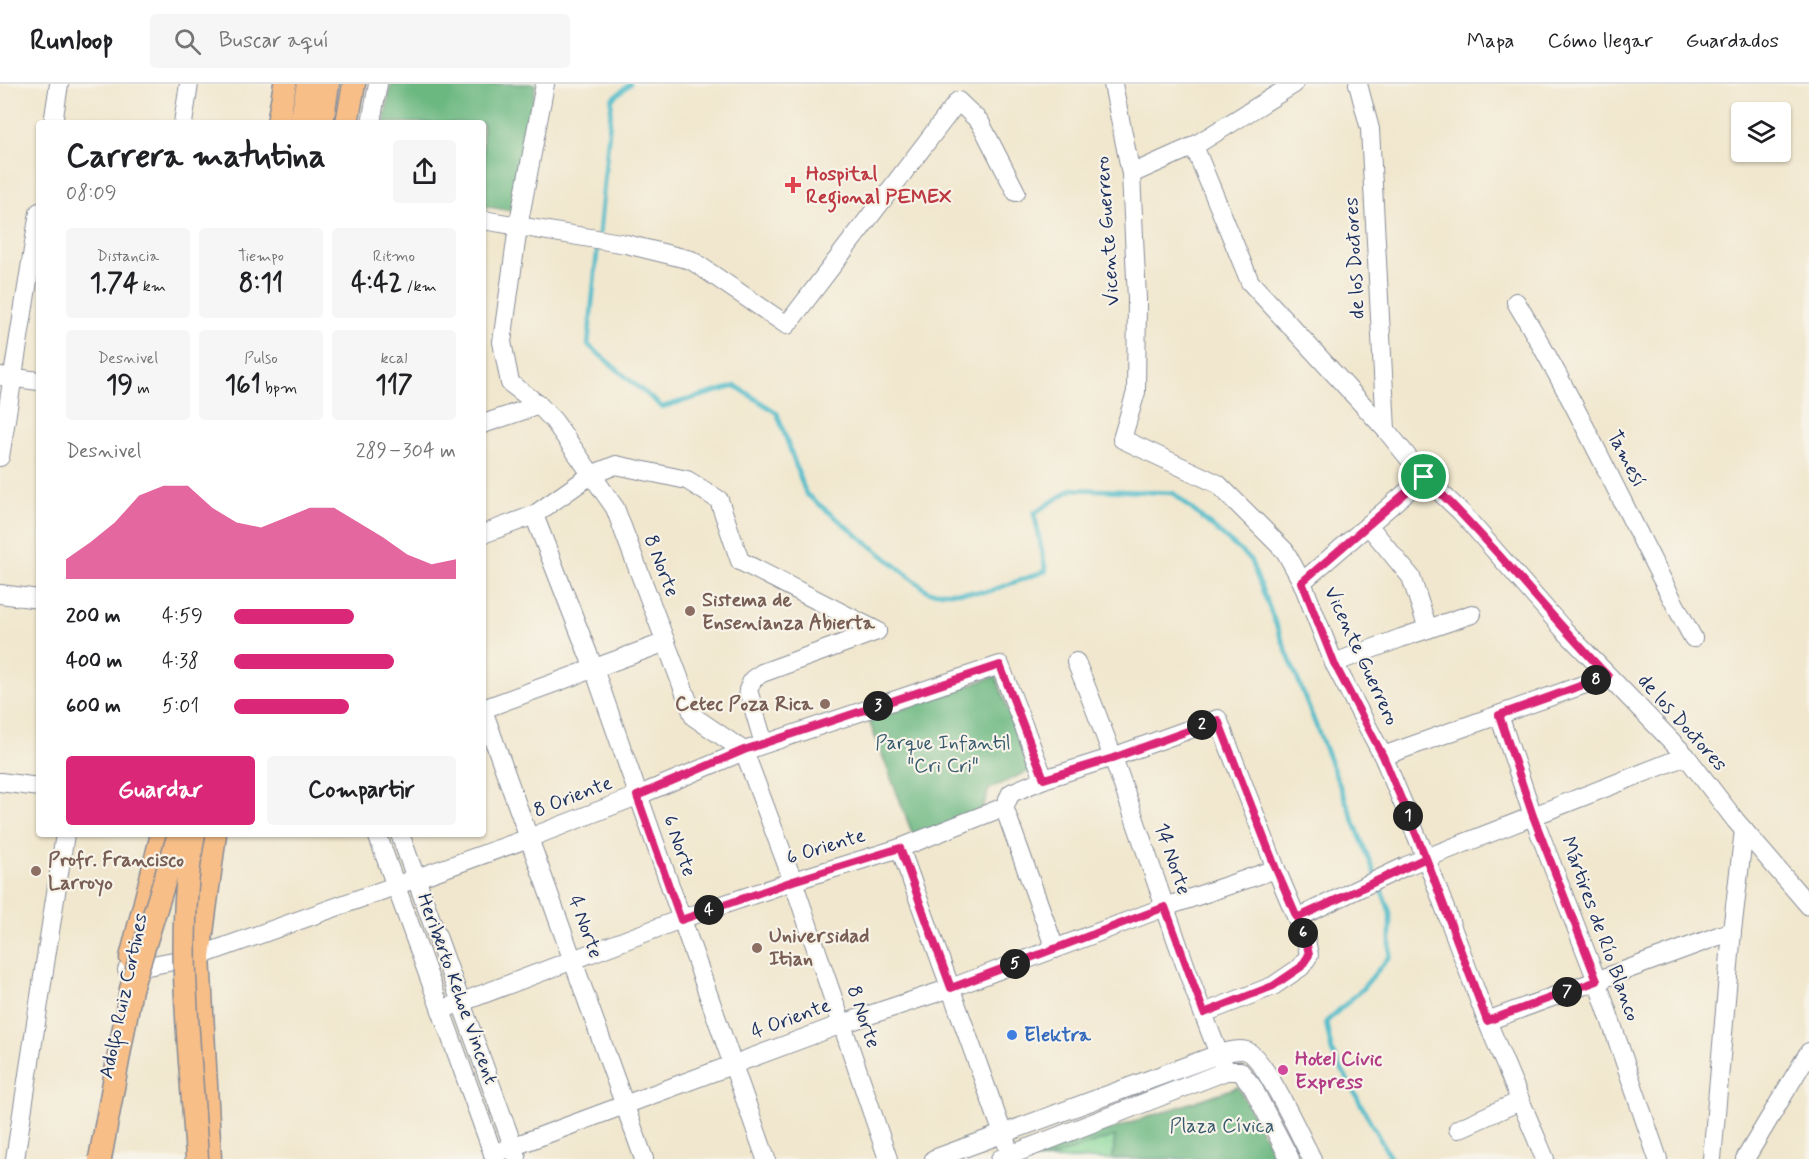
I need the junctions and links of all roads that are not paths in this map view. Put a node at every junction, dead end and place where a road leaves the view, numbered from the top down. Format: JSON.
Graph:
{"nodes":[{"id":1,"x":59,"y":84,"type":"edge"},
{"id":2,"x":189,"y":84,"type":"edge"},
{"id":3,"x":285,"y":84,"type":"edge"},
{"id":4,"x":308,"y":84,"type":"edge"},
{"id":5,"x":328,"y":84,"type":"edge"},
{"id":6,"x":354,"y":84,"type":"edge"},
{"id":7,"x":378,"y":84,"type":"edge"},
{"id":8,"x":545,"y":84,"type":"edge"},
{"id":9,"x":1113,"y":84,"type":"edge"},
{"id":10,"x":1294,"y":84,"type":"edge"},
{"id":11,"x":1358,"y":84,"type":"edge"},
{"id":12,"x":53,"y":120,"type":"edge"},
{"id":13,"x":183,"y":120,"type":"edge"},
{"id":14,"x":279,"y":120,"type":"edge"},
{"id":15,"x":302,"y":120,"type":"edge"},
{"id":16,"x":322,"y":120,"type":"edge"},
{"id":17,"x":347,"y":120,"type":"edge"},
{"id":18,"x":372,"y":120,"type":"edge"},
{"id":19,"x":1194,"y":146,"type":"junction"},
{"id":20,"x":1131,"y":174,"type":"junction"},
{"id":21,"x":1016,"y":192,"type":"dead end"},
{"id":22,"x":486,"y":221,"type":"edge"},
{"id":23,"x":518,"y":226,"type":"junction"},
{"id":24,"x":36,"y":227,"type":"edge"},
{"id":25,"x":1516,"y":302,"type":"dead end"},
{"id":26,"x":7,"y":377,"type":"edge"},
{"id":27,"x":36,"y":381,"type":"edge"},
{"id":28,"x":538,"y":405,"type":"junction"},
{"id":29,"x":486,"y":423,"type":"edge"},
{"id":30,"x":1386,"y":430,"type":"junction"},
{"id":31,"x":0,"y":457,"type":"edge"},
{"id":32,"x":591,"y":474,"type":"junction"},
{"id":33,"x":1424,"y":477,"type":"junction"},
{"id":34,"x":534,"y":514,"type":"junction"},
{"id":35,"x":1368,"y":525,"type":"junction"},
{"id":36,"x":486,"y":533,"type":"edge"},
{"id":37,"x":1302,"y":582,"type":"junction"},
{"id":38,"x":0,"y":594,"type":"edge"},
{"id":39,"x":36,"y":599,"type":"edge"},
{"id":40,"x":1472,"y":615,"type":"dead end"},
{"id":41,"x":1428,"y":629,"type":"junction"},
{"id":42,"x":1693,"y":638,"type":"dead end"},
{"id":43,"x":666,"y":642,"type":"junction"},
{"id":44,"x":1076,"y":662,"type":"dead end"},
{"id":45,"x":1334,"y":663,"type":"junction"},
{"id":46,"x":594,"y":669,"type":"junction"},
{"id":47,"x":1608,"y":676,"type":"junction"},
{"id":48,"x":486,"y":709,"type":"edge"},
{"id":49,"x":1499,"y":715,"type":"junction"},
{"id":50,"x":486,"y":718,"type":"edge"},
{"id":51,"x":764,"y":744,"type":"junction"},
{"id":52,"x":744,"y":750,"type":"junction"},
{"id":53,"x":1383,"y":756,"type":"junction"},
{"id":54,"x":1686,"y":756,"type":"junction"},
{"id":55,"x":1113,"y":758,"type":"junction"},
{"id":56,"x":1044,"y":779,"type":"junction"},
{"id":57,"x":0,"y":782,"type":"edge"},
{"id":58,"x":36,"y":787,"type":"edge"},
{"id":59,"x":637,"y":796,"type":"junction"},
{"id":60,"x":1004,"y":807,"type":"junction"},
{"id":61,"x":1533,"y":816,"type":"junction"},
{"id":62,"x":1744,"y":830,"type":"junction"},
{"id":63,"x":65,"y":837,"type":"edge"},
{"id":64,"x":161,"y":837,"type":"edge"},
{"id":65,"x":178,"y":837,"type":"edge"},
{"id":66,"x":193,"y":837,"type":"edge"},
{"id":67,"x":215,"y":837,"type":"edge"},
{"id":68,"x":378,"y":837,"type":"edge"},
{"id":69,"x":401,"y":837,"type":"edge"},
{"id":70,"x":529,"y":838,"type":"junction"},
{"id":71,"x":900,"y":848,"type":"junction"},
{"id":72,"x":1426,"y":858,"type":"junction"},
{"id":73,"x":1276,"y":869,"type":"junction"},
{"id":74,"x":416,"y":878,"type":"junction"},
{"id":75,"x":793,"y":881,"type":"junction"},
{"id":76,"x":396,"y":886,"type":"junction"},
{"id":77,"x":1809,"y":906,"type":"edge"},
{"id":78,"x":1165,"y":907,"type":"junction"},
{"id":79,"x":1297,"y":918,"type":"junction"},
{"id":80,"x":681,"y":920,"type":"junction"},
{"id":81,"x":1731,"y":931,"type":"junction"},
{"id":82,"x":1055,"y":949,"type":"junction"},
{"id":83,"x":199,"y":956,"type":"junction"},
{"id":84,"x":573,"y":960,"type":"junction"},
{"id":85,"x":128,"y":970,"type":"junction"},
{"id":86,"x":1597,"y":981,"type":"junction"},
{"id":87,"x":951,"y":988,"type":"junction"},
{"id":88,"x":461,"y":1003,"type":"junction"},
{"id":89,"x":441,"y":1010,"type":"junction"},
{"id":90,"x":1204,"y":1013,"type":"junction"},
{"id":91,"x":1487,"y":1021,"type":"junction"},
{"id":92,"x":842,"y":1024,"type":"junction"},
{"id":93,"x":1809,"y":1052,"type":"edge"},
{"id":94,"x":734,"y":1064,"type":"junction"},
{"id":95,"x":1228,"y":1066,"type":"junction"},
{"id":96,"x":1520,"y":1101,"type":"junction"},
{"id":97,"x":624,"y":1105,"type":"junction"},
{"id":98,"x":1458,"y":1129,"type":"dead end"},
{"id":99,"x":1003,"y":1133,"type":"junction"},
{"id":100,"x":515,"y":1153,"type":"edge"},
{"id":101,"x":494,"y":1156,"type":"edge"},
{"id":102,"x":1005,"y":1157,"type":"edge"},
{"id":103,"x":15,"y":1159,"type":"edge"},
{"id":104,"x":91,"y":1159,"type":"edge"},
{"id":105,"x":100,"y":1159,"type":"edge"},
{"id":106,"x":198,"y":1159,"type":"edge"},
{"id":107,"x":210,"y":1159,"type":"edge"},
{"id":108,"x":644,"y":1159,"type":"edge"},
{"id":109,"x":766,"y":1159,"type":"edge"},
{"id":110,"x":888,"y":1159,"type":"edge"},
{"id":111,"x":934,"y":1159,"type":"edge"},
{"id":112,"x":1290,"y":1159,"type":"edge"},
{"id":113,"x":1312,"y":1159,"type":"edge"},
{"id":114,"x":1545,"y":1159,"type":"edge"},
{"id":115,"x":1658,"y":1159,"type":"edge"},
{"id":116,"x":1712,"y":1159,"type":"edge"},
{"id":117,"x":1745,"y":1159,"type":"edge"}],
"edges":[{"from":1,"to":12,"type":"street"},
{"from":2,"to":13,"type":"street"},
{"from":3,"to":14,"type":"main road"},
{"from":4,"to":15,"type":"main road"},
{"from":5,"to":16,"type":"main road"},
{"from":6,"to":17,"type":"main road"},
{"from":7,"to":18,"type":"street"},
{"from":8,"to":23,"type":"street","name":"8 Norte"},
{"from":9,"to":20,"type":"street","name":"Vicente Guerrero"},
{"from":10,"to":19,"type":"street"},
{"from":11,"to":30,"type":"street","name":"de los Doctores"},
{"from":19,"to":20,"type":"street"},
{"from":19,"to":30,"type":"street","name":"de los Doctores"},
{"from":20,"to":37,"type":"street","name":"Vicente Guerrero"},
{"from":21,"to":23,"type":"street"},
{"from":22,"to":23,"type":"street"},
{"from":23,"to":28,"type":"street","name":"8 Norte"},
{"from":24,"to":26,"type":"street"},
{"from":25,"to":42,"type":"street","name":"Tamesí"},
{"from":26,"to":27,"type":"street"},
{"from":26,"to":31,"type":"street"},
{"from":28,"to":29,"type":"street"},
{"from":28,"to":32,"type":"street","name":"8 Norte"},
{"from":30,"to":33,"type":"street","name":"de los Doctores"},
{"from":32,"to":34,"type":"street"},
{"from":32,"to":43,"type":"street","name":"8 Norte"},
{"from":32,"to":51,"type":"street"},
{"from":33,"to":35,"type":"street"},
{"from":33,"to":47,"type":"street","name":"de los Doctores"},
{"from":34,"to":36,"type":"street"},
{"from":34,"to":46,"type":"street","name":"6 Norte"},
{"from":35,"to":37,"type":"street"},
{"from":35,"to":41,"type":"street"},
{"from":37,"to":45,"type":"street","name":"Vicente Guerrero"},
{"from":38,"to":39,"type":"street"},
{"from":40,"to":41,"type":"street"},
{"from":41,"to":45,"type":"street"},
{"from":43,"to":46,"type":"street"},
{"from":43,"to":52,"type":"street","name":"8 Norte"},
{"from":44,"to":55,"type":"street","name":"14 Norte"},
{"from":45,"to":53,"type":"street","name":"Vicente Guerrero"},
{"from":46,"to":48,"type":"street"},
{"from":46,"to":59,"type":"street","name":"6 Norte"},
{"from":47,"to":49,"type":"street"},
{"from":47,"to":54,"type":"street","name":"de los Doctores"},
{"from":49,"to":53,"type":"street"},
{"from":49,"to":61,"type":"street","name":"Mártires de Río Blanco"},
{"from":50,"to":70,"type":"street","name":"4 Norte"},
{"from":51,"to":52,"type":"street","name":"8 Oriente"},
{"from":51,"to":56,"type":"street","name":"8 Oriente"},
{"from":52,"to":59,"type":"street","name":"8 Oriente"},
{"from":52,"to":75,"type":"street","name":"8 Norte"},
{"from":53,"to":72,"type":"street","name":"Vicente Guerrero"},
{"from":54,"to":61,"type":"street"},
{"from":54,"to":62,"type":"street","name":"de los Doctores"},
{"from":55,"to":56,"type":"street","name":"6 Oriente"},
{"from":55,"to":73,"type":"street","name":"6 Oriente"},
{"from":55,"to":78,"type":"street","name":"14 Norte"},
{"from":56,"to":60,"type":"street","name":"6 Oriente"},
{"from":57,"to":58,"type":"street"},
{"from":59,"to":70,"type":"street","name":"8 Oriente"},
{"from":59,"to":80,"type":"street","name":"6 Norte"},
{"from":60,"to":71,"type":"street","name":"6 Oriente"},
{"from":60,"to":82,"type":"street"},
{"from":61,"to":72,"type":"street"},
{"from":61,"to":86,"type":"street","name":"Mártires de Río Blanco"},
{"from":62,"to":77,"type":"street","name":"de los Doctores"},
{"from":62,"to":81,"type":"street"},
{"from":63,"to":103,"type":"street"},
{"from":64,"to":85,"type":"main road","name":"Adolfo Ruiz Cortines"},
{"from":65,"to":105,"type":"main road","bridge":true},
{"from":66,"to":106,"type":"main road","bridge":true},
{"from":67,"to":83,"type":"main road"},
{"from":68,"to":76,"type":"street","name":"Heriberto Kehoe Vincent"},
{"from":69,"to":74,"type":"street","name":"Heriberto Kehoe Vincent"},
{"from":70,"to":74,"type":"street","name":"8 Oriente"},
{"from":70,"to":84,"type":"street","name":"4 Norte"},
{"from":71,"to":75,"type":"street","name":"6 Oriente"},
{"from":71,"to":87,"type":"street"},
{"from":72,"to":79,"type":"street"},
{"from":72,"to":91,"type":"street","name":"Vicente Guerrero"},
{"from":73,"to":78,"type":"street","name":"4 Oriente"},
{"from":73,"to":79,"type":"street"},
{"from":74,"to":76,"type":"street","name":"8 Oriente"},
{"from":74,"to":88,"type":"street","name":"Heriberto Kehoe Vincent"},
{"from":75,"to":80,"type":"street","name":"6 Oriente"},
{"from":75,"to":92,"type":"street","name":"8 Norte"},
{"from":76,"to":83,"type":"street","name":"8 Oriente"},
{"from":76,"to":89,"type":"street","name":"Heriberto Kehoe Vincent"},
{"from":78,"to":82,"type":"street","name":"4 Oriente"},
{"from":78,"to":90,"type":"street","name":"14 Norte"},
{"from":79,"to":90,"type":"street"},
{"from":80,"to":84,"type":"street","name":"6 Oriente"},
{"from":80,"to":94,"type":"street","name":"6 Norte"},
{"from":81,"to":86,"type":"street"},
{"from":81,"to":116,"type":"street"},
{"from":82,"to":87,"type":"street","name":"4 Oriente"},
{"from":83,"to":85,"type":"street","name":"8 Oriente"},
{"from":83,"to":107,"type":"main road"},
{"from":84,"to":88,"type":"street","name":"6 Oriente"},
{"from":84,"to":97,"type":"street","name":"4 Norte"},
{"from":85,"to":104,"type":"main road","name":"Adolfo Ruiz Cortines"},
{"from":86,"to":91,"type":"street"},
{"from":86,"to":115,"type":"street","name":"Mártires de Río Blanco"},
{"from":87,"to":92,"type":"street","name":"4 Oriente"},
{"from":87,"to":99,"type":"street"},
{"from":88,"to":89,"type":"street","name":"6 Oriente"},
{"from":88,"to":100,"type":"street","name":"Heriberto Kehoe Vincent"},
{"from":89,"to":101,"type":"street","name":"Heriberto Kehoe Vincent"},
{"from":90,"to":95,"type":"street","name":"14 Norte"},
{"from":91,"to":96,"type":"street","name":"Vicente Guerrero"},
{"from":92,"to":94,"type":"street","name":"4 Oriente"},
{"from":92,"to":110,"type":"street","name":"8 Norte"},
{"from":93,"to":117,"type":"street"},
{"from":94,"to":97,"type":"street","name":"4 Oriente"},
{"from":94,"to":109,"type":"street","name":"6 Norte"},
{"from":95,"to":99,"type":"street"},
{"from":95,"to":102,"type":"street"},
{"from":95,"to":112,"type":"street","name":"14 Norte"},
{"from":95,"to":113,"type":"street"},
{"from":96,"to":98,"type":"street"},
{"from":96,"to":114,"type":"street","name":"Vicente Guerrero"},
{"from":97,"to":100,"type":"street","name":"4 Oriente"},
{"from":97,"to":108,"type":"street","name":"4 Norte"},
{"from":99,"to":102,"type":"street"},
{"from":99,"to":111,"type":"street"},
{"from":100,"to":101,"type":"street","name":"4 Oriente"}]}
